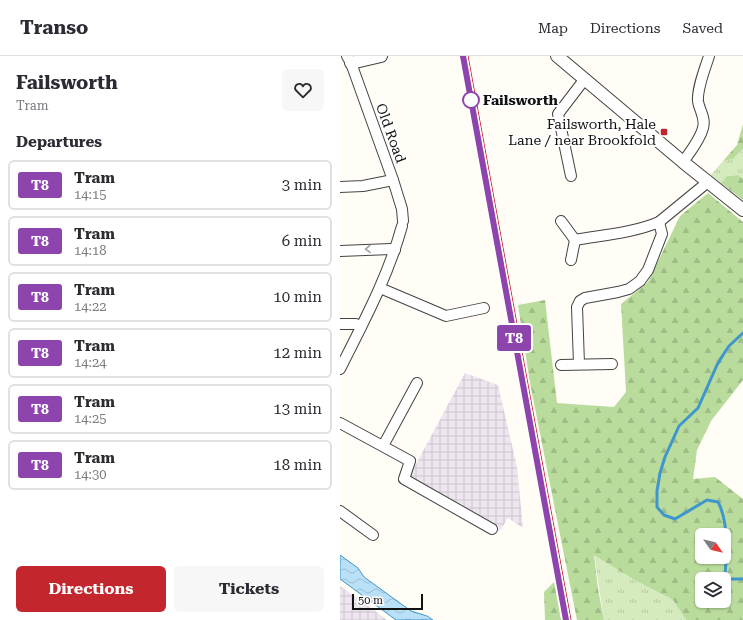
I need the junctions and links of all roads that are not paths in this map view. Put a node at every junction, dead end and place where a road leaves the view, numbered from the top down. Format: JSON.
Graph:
{"nodes":[{"id":1,"x":381,"y":56,"type":"edge"},
{"id":2,"x":557,"y":56,"type":"edge"},
{"id":3,"x":709,"y":56,"type":"edge"},
{"id":4,"x":349,"y":59,"type":"edge"},
{"id":5,"x":584,"y":80,"type":"junction"},
{"id":6,"x":683,"y":162,"type":"junction"},
{"id":7,"x":572,"y":176,"type":"dead end"},
{"id":8,"x":393,"y":180,"type":"junction"},
{"id":9,"x":707,"y":180,"type":"junction"},
{"id":10,"x":340,"y":187,"type":"edge"},
{"id":11,"x":743,"y":210,"type":"edge"},
{"id":12,"x":561,"y":221,"type":"dead end"},
{"id":13,"x":659,"y":222,"type":"junction"},
{"id":14,"x":575,"y":240,"type":"junction"},
{"id":15,"x":395,"y":250,"type":"junction"},
{"id":16,"x":340,"y":251,"type":"edge"},
{"id":17,"x":571,"y":260,"type":"dead end"},
{"id":18,"x":380,"y":288,"type":"junction"},
{"id":19,"x":484,"y":308,"type":"dead end"},
{"id":20,"x":340,"y":324,"type":"edge"},
{"id":21,"x":361,"y":327,"type":"junction"},
{"id":22,"x":579,"y":364,"type":"junction"},
{"id":23,"x":612,"y":364,"type":"dead end"},
{"id":24,"x":561,"y":365,"type":"dead end"},
{"id":25,"x":340,"y":369,"type":"edge"},
{"id":26,"x":417,"y":383,"type":"dead end"},
{"id":27,"x":340,"y":423,"type":"edge"},
{"id":28,"x":383,"y":446,"type":"junction"},
{"id":29,"x":340,"y":511,"type":"edge"},
{"id":30,"x":492,"y":529,"type":"dead end"},
{"id":31,"x":373,"y":535,"type":"dead end"}],
"edges":[{"from":1,"to":4,"type":"street"},
{"from":2,"to":5,"type":"street"},
{"from":3,"to":6,"type":"street"},
{"from":4,"to":8,"type":"street","name":"Old Road"},
{"from":5,"to":6,"type":"street"},
{"from":5,"to":7,"type":"street"},
{"from":6,"to":9,"type":"street"},
{"from":8,"to":10,"type":"street"},
{"from":8,"to":15,"type":"street","name":"Old Road"},
{"from":9,"to":11,"type":"street"},
{"from":9,"to":13,"type":"street"},
{"from":12,"to":14,"type":"street"},
{"from":13,"to":14,"type":"street"},
{"from":13,"to":22,"type":"street"},
{"from":14,"to":17,"type":"street"},
{"from":15,"to":16,"type":"street","one_way":true},
{"from":15,"to":18,"type":"street","name":"Old Road"},
{"from":18,"to":19,"type":"street"},
{"from":18,"to":21,"type":"street","name":"Old Road"},
{"from":20,"to":21,"type":"street"},
{"from":21,"to":25,"type":"street","name":"Old Road"},
{"from":22,"to":23,"type":"street"},
{"from":22,"to":24,"type":"street"},
{"from":26,"to":28,"type":"street"},
{"from":27,"to":28,"type":"street"},
{"from":28,"to":30,"type":"street"},
{"from":29,"to":31,"type":"street"}]}
